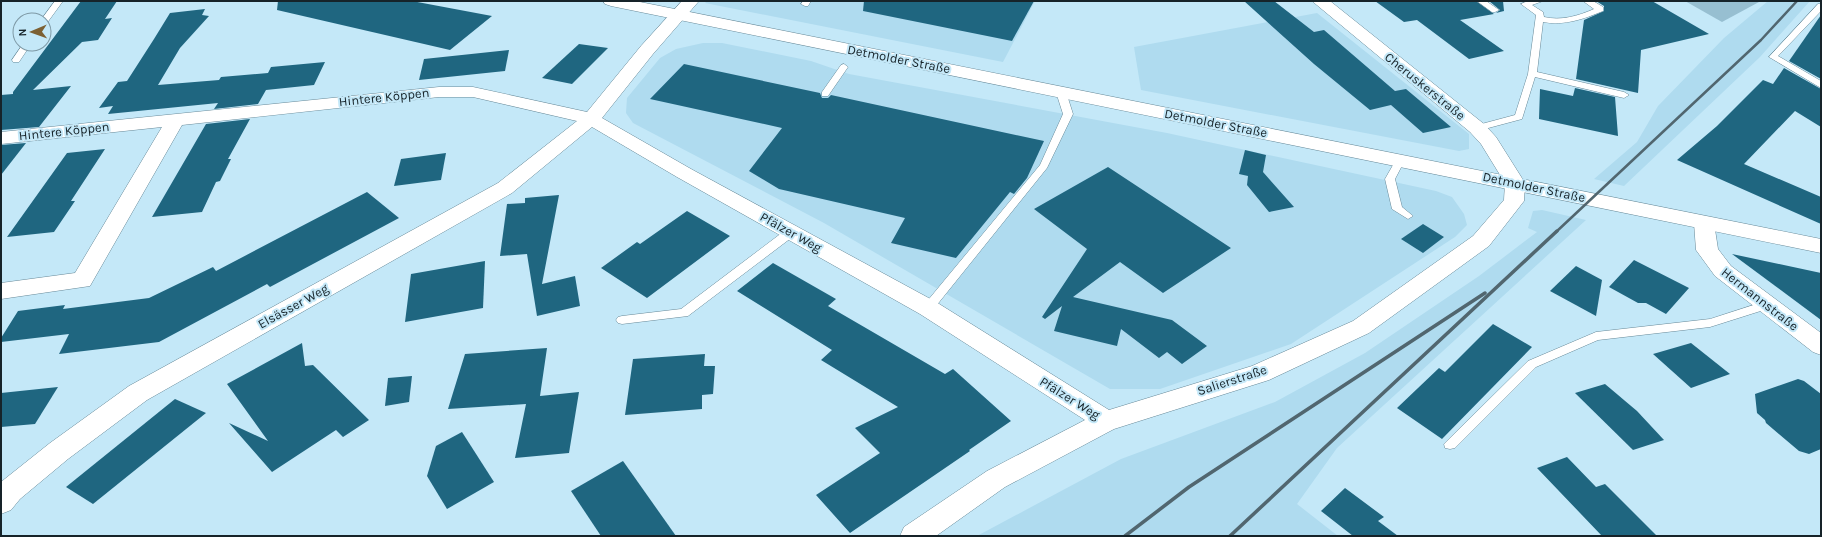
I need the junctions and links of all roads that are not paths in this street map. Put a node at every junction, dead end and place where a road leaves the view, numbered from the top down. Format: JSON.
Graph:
{"nodes":[{"id":1,"x":59,"y":1,"type":"edge"},
{"id":2,"x":611,"y":1,"type":"edge"},
{"id":3,"x":1320,"y":1,"type":"edge"},
{"id":4,"x":1481,"y":1,"type":"edge"},
{"id":5,"x":1539,"y":1,"type":"edge"},
{"id":6,"x":1587,"y":1,"type":"edge"},
{"id":7,"x":1523,"y":2,"type":"edge"},
{"id":8,"x":1821,"y":6,"type":"edge"},
{"id":9,"x":685,"y":8,"type":"edge"},
{"id":10,"x":1494,"y":10,"type":"dead end"},
{"id":11,"x":51,"y":12,"type":"edge"},
{"id":12,"x":1539,"y":19,"type":"junction"},
{"id":13,"x":22,"y":52,"type":"edge"},
{"id":14,"x":16,"y":60,"type":"dead end"},
{"id":15,"x":844,"y":67,"type":"dead end"},
{"id":16,"x":1532,"y":74,"type":"junction"},
{"id":17,"x":1821,"y":85,"type":"edge"},
{"id":18,"x":1062,"y":92,"type":"junction"},
{"id":19,"x":825,"y":94,"type":"dead end"},
{"id":20,"x":1624,"y":95,"type":"dead end"},
{"id":21,"x":591,"y":119,"type":"junction"},
{"id":22,"x":175,"y":120,"type":"junction"},
{"id":23,"x":1477,"y":128,"type":"junction"},
{"id":24,"x":1,"y":138,"type":"edge"},
{"id":25,"x":1400,"y":160,"type":"junction"},
{"id":26,"x":1515,"y":183,"type":"junction"},
{"id":27,"x":1408,"y":216,"type":"dead end"},
{"id":28,"x":1704,"y":222,"type":"junction"},
{"id":29,"x":791,"y":232,"type":"junction"},
{"id":30,"x":1821,"y":246,"type":"edge"},
{"id":31,"x":1,"y":290,"type":"edge"},
{"id":32,"x":1766,"y":305,"type":"junction"},
{"id":33,"x":928,"y":308,"type":"junction"},
{"id":34,"x":622,"y":320,"type":"dead end"},
{"id":35,"x":1821,"y":346,"type":"edge"},
{"id":36,"x":1106,"y":421,"type":"junction"},
{"id":37,"x":1450,"y":444,"type":"dead end"},
{"id":38,"x":1,"y":502,"type":"edge"},
{"id":39,"x":914,"y":536,"type":"edge"}],
"edges":[{"from":1,"to":11,"type":"lane"},
{"from":2,"to":9,"type":"street","name":"Detmolder Straße"},
{"from":3,"to":23,"type":"street","name":"Cheruskerstraße"},
{"from":4,"to":10,"type":"lane"},
{"from":5,"to":7,"type":"lane"},
{"from":6,"to":12,"type":"lane"},
{"from":7,"to":12,"type":"lane"},
{"from":8,"to":17,"type":"lane"},
{"from":9,"to":18,"type":"street","name":"Detmolder Straße"},
{"from":9,"to":21,"type":"street"},
{"from":12,"to":16,"type":"lane"},
{"from":13,"to":14,"type":"lane"},
{"from":15,"to":19,"type":"lane"},
{"from":16,"to":20,"type":"lane"},
{"from":16,"to":23,"type":"lane"},
{"from":18,"to":25,"type":"street","name":"Detmolder Straße"},
{"from":18,"to":33,"type":"lane"},
{"from":21,"to":22,"type":"street","name":"Hintere Köppen"},
{"from":21,"to":29,"type":"street","name":"Pfälzer Weg"},
{"from":21,"to":38,"type":"street","name":"Elsässer Weg"},
{"from":22,"to":24,"type":"street","name":"Hintere Köppen"},
{"from":22,"to":31,"type":"street"},
{"from":23,"to":26,"type":"street","name":"Cheruskerstraße"},
{"from":25,"to":26,"type":"street","name":"Detmolder Straße"},
{"from":25,"to":27,"type":"lane"},
{"from":26,"to":28,"type":"street","name":"Detmolder Straße"},
{"from":26,"to":36,"type":"street","name":"Salierstraße"},
{"from":28,"to":30,"type":"street","name":"Detmolder Straße"},
{"from":28,"to":32,"type":"street","name":"Hermannstraße"},
{"from":29,"to":33,"type":"street","name":"Pfälzer Weg"},
{"from":29,"to":34,"type":"lane"},
{"from":32,"to":35,"type":"street","name":"Hermannstraße"},
{"from":32,"to":37,"type":"lane"},
{"from":33,"to":36,"type":"street","name":"Pfälzer Weg"},
{"from":36,"to":39,"type":"street","name":"Salierstraße"}]}
